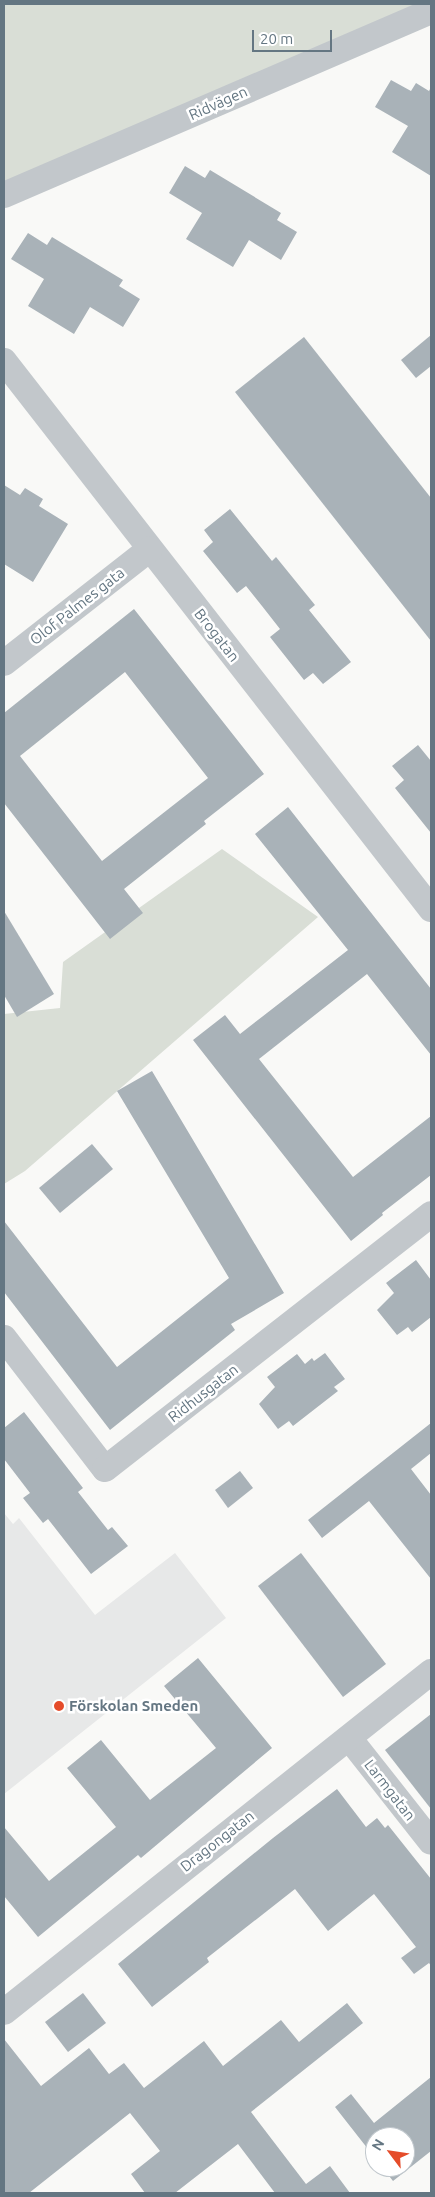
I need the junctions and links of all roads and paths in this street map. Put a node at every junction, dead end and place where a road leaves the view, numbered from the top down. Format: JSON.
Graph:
{"nodes":[{"id":1,"x":431,"y":11,"type":"edge"},
{"id":2,"x":4,"y":195,"type":"edge"},
{"id":3,"x":4,"y":361,"type":"edge"},
{"id":4,"x":150,"y":549,"type":"junction"},
{"id":5,"x":4,"y":663,"type":"edge"},
{"id":6,"x":431,"y":909,"type":"edge"},
{"id":7,"x":431,"y":1214,"type":"edge"},
{"id":8,"x":4,"y":1338,"type":"edge"},
{"id":9,"x":431,"y":1672,"type":"edge"},
{"id":10,"x":349,"y":1738,"type":"junction"},
{"id":11,"x":431,"y":1842,"type":"edge"},
{"id":12,"x":4,"y":2012,"type":"edge"}],
"edges":[{"from":1,"to":2,"type":"street","name":"Ridvägen"},
{"from":3,"to":4,"type":"street","name":"Brogatan"},
{"from":4,"to":5,"type":"street","name":"Olof Palmes gata"},
{"from":4,"to":6,"type":"street","name":"Brogatan"},
{"from":7,"to":8,"type":"street","name":"Ridhusgatan"},
{"from":9,"to":10,"type":"street","name":"Dragongatan"},
{"from":10,"to":11,"type":"street","name":"Larmgatan"},
{"from":10,"to":12,"type":"street","name":"Dragongatan"}]}
